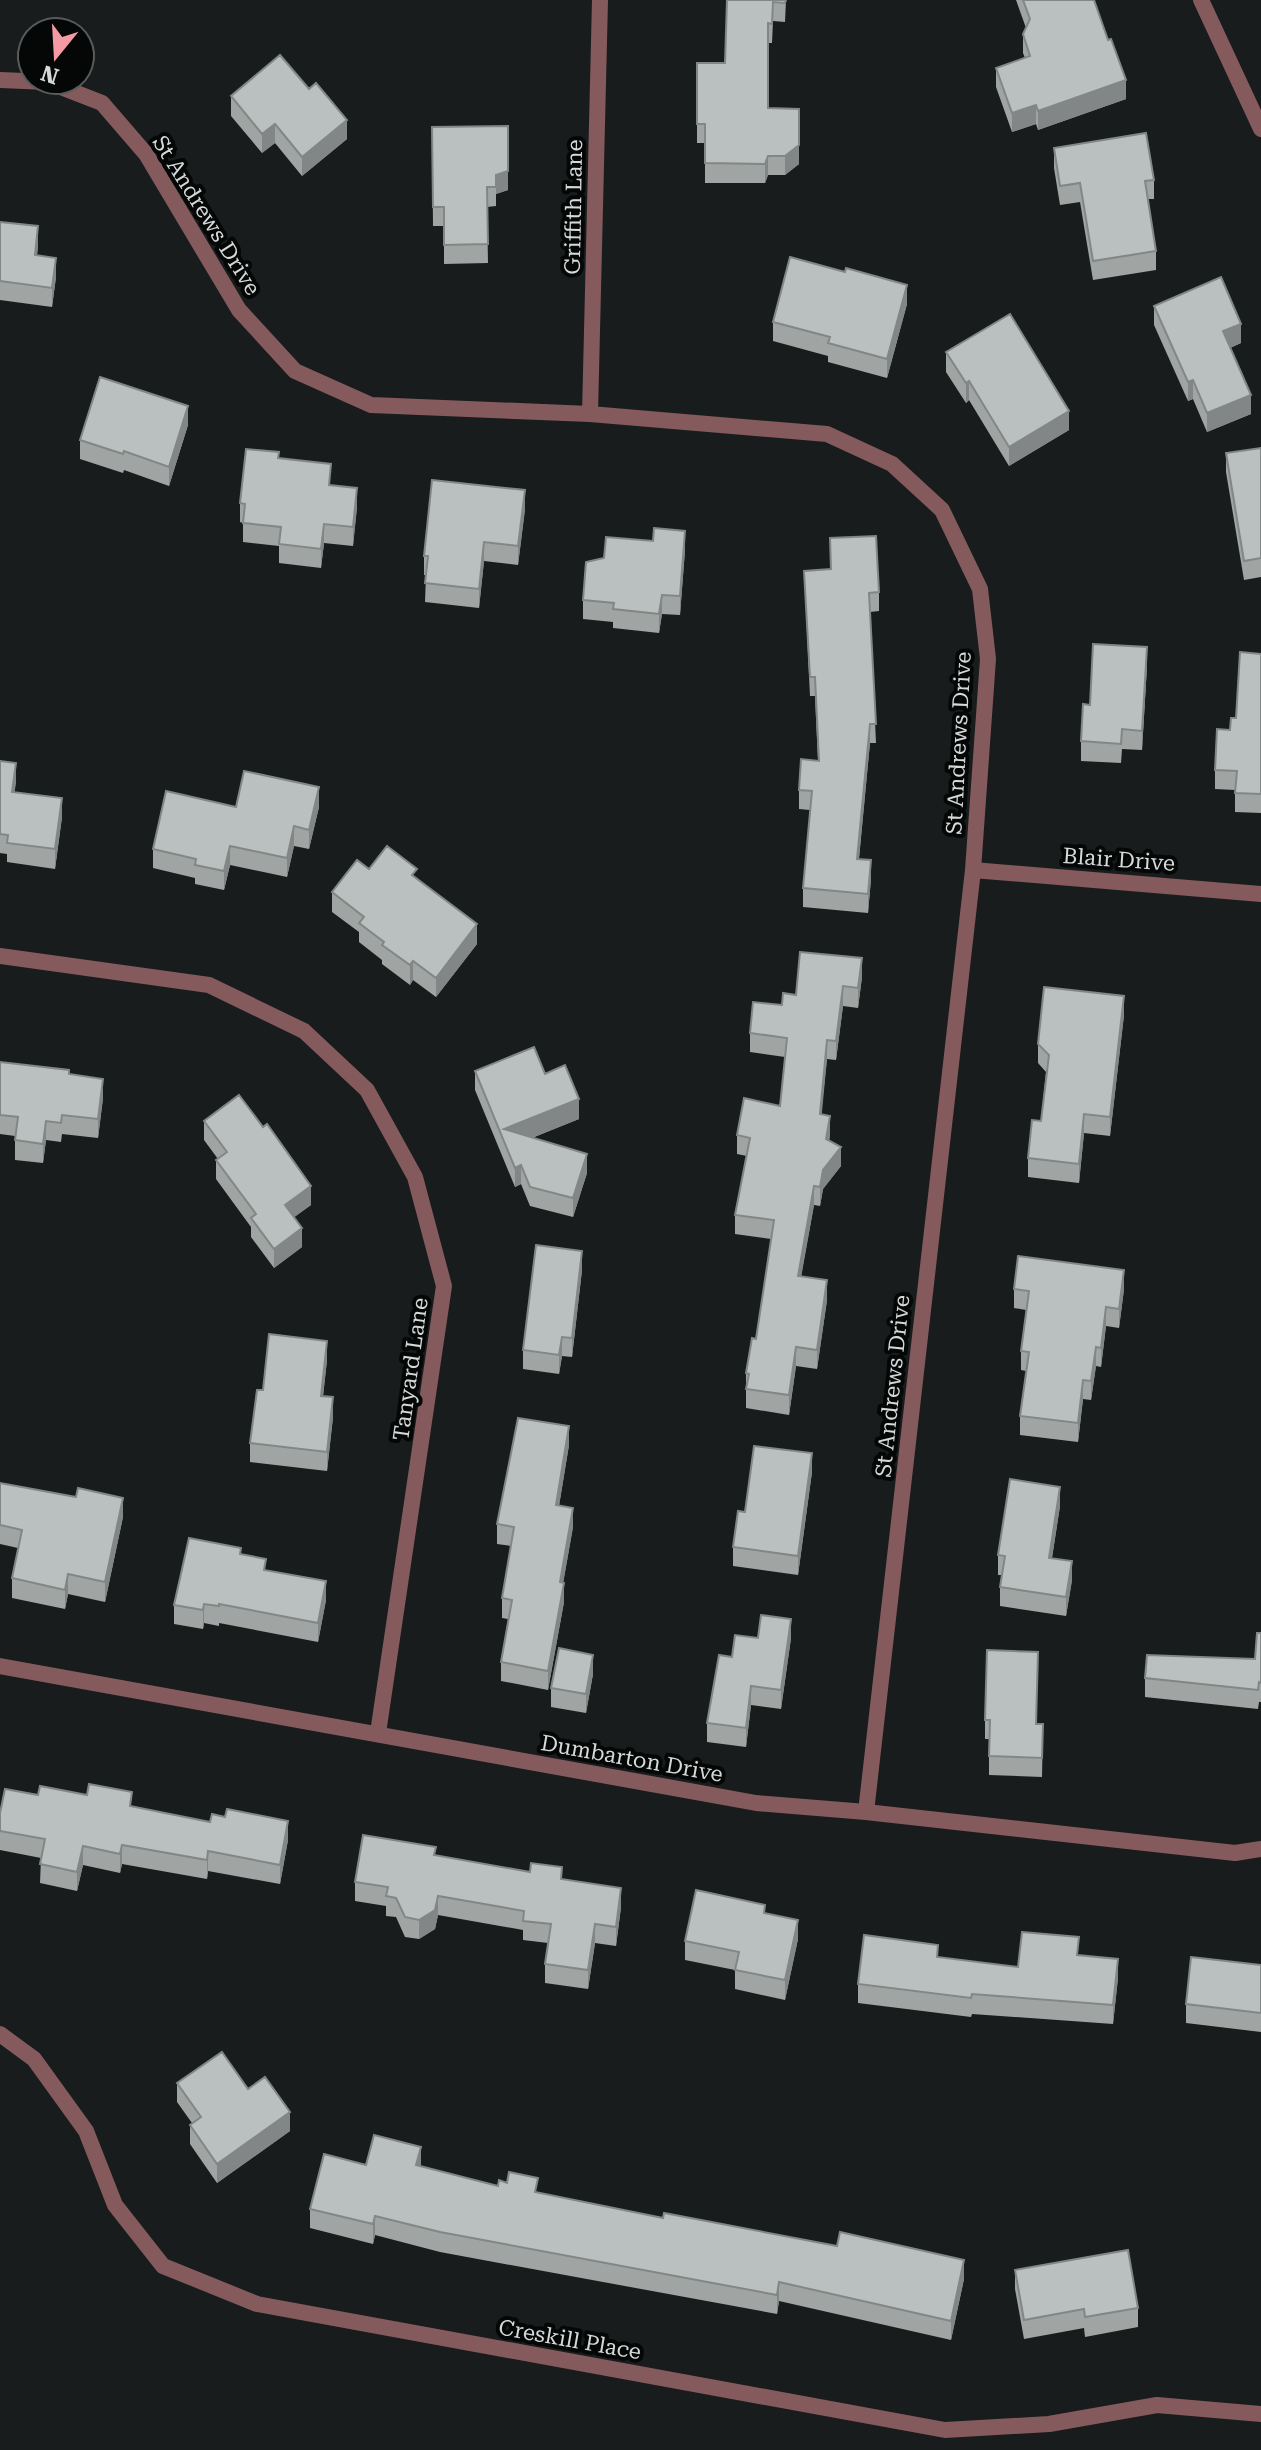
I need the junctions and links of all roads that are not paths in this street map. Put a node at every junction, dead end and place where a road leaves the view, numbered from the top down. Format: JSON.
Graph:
{"nodes":[{"id":1,"x":600,"y":0,"type":"edge"},
{"id":2,"x":1201,"y":0,"type":"edge"},
{"id":3,"x":0,"y":80,"type":"edge"},
{"id":4,"x":1261,"y":129,"type":"edge"},
{"id":5,"x":590,"y":414,"type":"junction"},
{"id":6,"x":973,"y":870,"type":"junction"},
{"id":7,"x":1261,"y":894,"type":"edge"},
{"id":8,"x":0,"y":956,"type":"edge"},
{"id":9,"x":0,"y":1666,"type":"edge"},
{"id":10,"x":378,"y":1733,"type":"junction"},
{"id":11,"x":866,"y":1812,"type":"junction"},
{"id":12,"x":1261,"y":1849,"type":"edge"},
{"id":13,"x":0,"y":2034,"type":"edge"},
{"id":14,"x":1261,"y":2414,"type":"edge"}],
"edges":[{"from":1,"to":5,"type":"street","name":"Griffith Lane"},
{"from":2,"to":4,"type":"street"},
{"from":3,"to":5,"type":"street","name":"St Andrews Drive"},
{"from":5,"to":6,"type":"street","name":"St Andrews Drive"},
{"from":6,"to":7,"type":"street","name":"Blair Drive"},
{"from":6,"to":11,"type":"street","name":"St Andrews Drive"},
{"from":8,"to":10,"type":"street","name":"Tanyard Lane"},
{"from":9,"to":10,"type":"street","name":"Dumbarton Drive"},
{"from":10,"to":11,"type":"street","name":"Dumbarton Drive"},
{"from":11,"to":12,"type":"street","name":"Dumbarton Drive"},
{"from":13,"to":14,"type":"street","name":"Creskill Place"}]}
